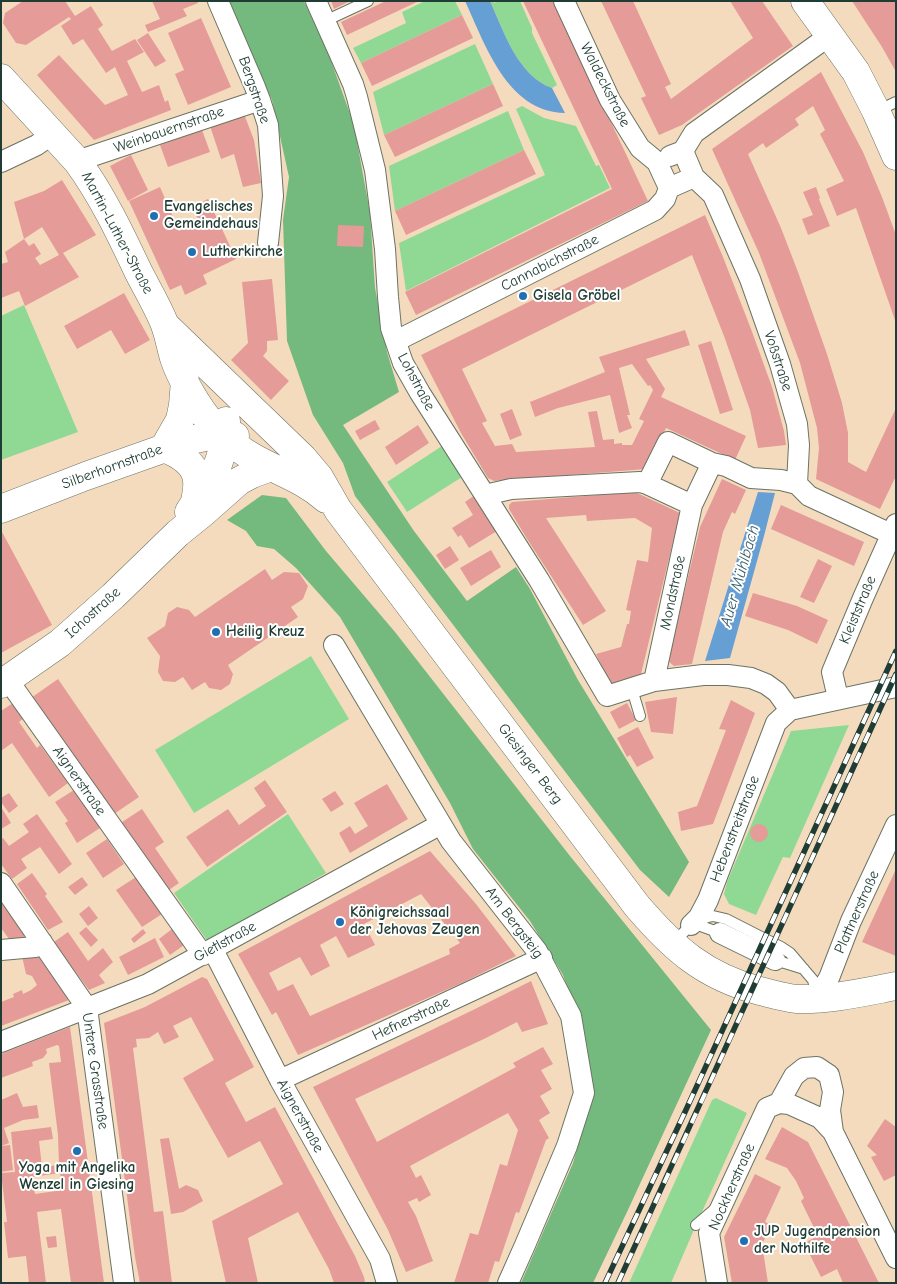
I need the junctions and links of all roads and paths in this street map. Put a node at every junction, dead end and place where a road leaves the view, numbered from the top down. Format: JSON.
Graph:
{"nodes":[{"id":1,"x":218,"y":1,"type":"edge"},
{"id":2,"x":316,"y":1,"type":"edge"},
{"id":3,"x":368,"y":1,"type":"edge"},
{"id":4,"x":564,"y":1,"type":"edge"},
{"id":5,"x":805,"y":1,"type":"edge"},
{"id":6,"x":325,"y":21,"type":"junction"},
{"id":7,"x":829,"y":36,"type":"junction"},
{"id":8,"x":1,"y":78,"type":"edge"},
{"id":9,"x":260,"y":100,"type":"junction"},
{"id":10,"x":886,"y":107,"type":"edge"},
{"id":11,"x":52,"y":134,"type":"junction"},
{"id":12,"x":683,"y":151,"type":"junction"},
{"id":13,"x":896,"y":156,"type":"edge"},
{"id":14,"x":77,"y":161,"type":"junction"},
{"id":15,"x":1,"y":162,"type":"edge"},
{"id":16,"x":657,"y":162,"type":"junction"},
{"id":17,"x":694,"y":177,"type":"junction"},
{"id":18,"x":669,"y":188,"type":"junction"},
{"id":19,"x":268,"y":243,"type":"dead end"},
{"id":20,"x":165,"y":325,"type":"junction"},
{"id":21,"x":396,"y":341,"type":"junction"},
{"id":22,"x":210,"y":370,"type":"junction"},
{"id":23,"x":185,"y":381,"type":"junction"},
{"id":24,"x":263,"y":418,"type":"joint"},
{"id":25,"x":225,"y":436,"type":"junction"},
{"id":26,"x":164,"y":448,"type":"junction"},
{"id":27,"x":303,"y":458,"type":"junction"},
{"id":28,"x":712,"y":463,"type":"junction"},
{"id":29,"x":272,"y":467,"type":"junction"},
{"id":30,"x":647,"y":484,"type":"junction"},
{"id":31,"x":797,"y":484,"type":"junction"},
{"id":32,"x":485,"y":495,"type":"junction"},
{"id":33,"x":195,"y":502,"type":"junction"},
{"id":34,"x":692,"y":505,"type":"junction"},
{"id":35,"x":1,"y":510,"type":"edge"},
{"id":36,"x":338,"y":510,"type":"junction"},
{"id":37,"x":893,"y":529,"type":"edge"},
{"id":38,"x":178,"y":533,"type":"junction"},
{"id":39,"x":334,"y":644,"type":"dead end"},
{"id":40,"x":654,"y":681,"type":"junction"},
{"id":41,"x":5,"y":682,"type":"edge"},
{"id":42,"x":896,"y":687,"type":"edge"},
{"id":43,"x":632,"y":689,"type":"junction"},
{"id":44,"x":838,"y":698,"type":"junction"},
{"id":45,"x":790,"y":710,"type":"junction"},
{"id":46,"x":640,"y":716,"type":"dead end"},
{"id":47,"x":440,"y":824,"type":"junction"},
{"id":48,"x":896,"y":825,"type":"edge"},
{"id":49,"x":1,"y":883,"type":"edge"},
{"id":50,"x":682,"y":934,"type":"junction"},
{"id":51,"x":720,"y":934,"type":"joint"},
{"id":52,"x":42,"y":942,"type":"junction"},
{"id":53,"x":1,"y":950,"type":"edge"},
{"id":54,"x":208,"y":953,"type":"junction"},
{"id":55,"x":542,"y":958,"type":"junction"},
{"id":56,"x":775,"y":960,"type":"joint"},
{"id":57,"x":805,"y":969,"type":"junction"},
{"id":58,"x":896,"y":986,"type":"edge"},
{"id":59,"x":817,"y":998,"type":"junction"},
{"id":60,"x":87,"y":1008,"type":"junction"},
{"id":61,"x":1,"y":1042,"type":"edge"},
{"id":62,"x":280,"y":1080,"type":"junction"},
{"id":63,"x":779,"y":1103,"type":"junction"},
{"id":64,"x":833,"y":1132,"type":"junction"},
{"id":65,"x":724,"y":1202,"type":"junction"},
{"id":66,"x":696,"y":1225,"type":"dead end"},
{"id":67,"x":896,"y":1258,"type":"edge"},
{"id":68,"x":124,"y":1283,"type":"edge"},
{"id":69,"x":387,"y":1283,"type":"edge"},
{"id":70,"x":508,"y":1283,"type":"edge"},
{"id":71,"x":717,"y":1283,"type":"edge"}],
"edges":[{"from":1,"to":9,"type":"street","name":"Bergstraße"},
{"from":2,"to":6,"type":"street","name":"Lohstraße"},
{"from":3,"to":6,"type":"lane"},
{"from":4,"to":16,"type":"street","name":"Waldeckstraße"},
{"from":5,"to":7,"type":"main road"},
{"from":6,"to":21,"type":"street","name":"Lohstraße"},
{"from":7,"to":10,"type":"main road"},
{"from":7,"to":12,"type":"street"},
{"from":8,"to":11,"type":"main road","name":"Martin-Luther-Straße"},
{"from":9,"to":14,"type":"street","name":"Weinbauernstraße"},
{"from":9,"to":19,"type":"street","name":"Bergstraße"},
{"from":10,"to":13,"type":"main road"},
{"from":11,"to":14,"type":"main road","name":"Martin-Luther-Straße"},
{"from":11,"to":15,"type":"street"},
{"from":12,"to":16,"type":"street"},
{"from":12,"to":17,"type":"street","name":"Voßstraße"},
{"from":14,"to":20,"type":"main road","name":"Martin-Luther-Straße"},
{"from":16,"to":18,"type":"street","name":"Waldeckstraße"},
{"from":17,"to":18,"type":"street"},
{"from":17,"to":31,"type":"street","name":"Voßstraße"},
{"from":18,"to":21,"type":"street","name":"Cannabichstraße"},
{"from":20,"to":22,"type":"main road","name":"Martin-Luther-Straße"},
{"from":20,"to":23,"type":"main road","name":"Martin-Luther-Straße"},
{"from":21,"to":32,"type":"street","name":"Lohstraße"},
{"from":22,"to":24,"type":"main road","name":"Martin-Luther-Straße"},
{"from":22,"to":25,"type":"main road","name":"Martin-Luther-Straße"},
{"from":23,"to":25,"type":"main road","name":"Martin-Luther-Straße"},
{"from":23,"to":26,"type":"main road"},
{"from":24,"to":27,"type":"main road","name":"Giesinger Berg"},
{"from":25,"to":26,"type":"main road","name":"Silberhornstraße"},
{"from":25,"to":27,"type":"main road","name":"Giesinger Berg"},
{"from":25,"to":29,"type":"main road","name":"Giesinger Berg"},
{"from":25,"to":33,"type":"main road","name":"Ichostraße"},
{"from":26,"to":33,"type":"main road"},
{"from":26,"to":35,"type":"main road","name":"Silberhornstraße"},
{"from":27,"to":36,"type":"main road","name":"Giesinger Berg"},
{"from":28,"to":30,"type":"street"},
{"from":28,"to":31,"type":"street"},
{"from":28,"to":34,"type":"street","name":"Mondstraße"},
{"from":29,"to":36,"type":"main road","name":"Giesinger Berg"},
{"from":29,"to":38,"type":"main road","name":"Ichostraße"},
{"from":30,"to":32,"type":"street"},
{"from":30,"to":34,"type":"street"},
{"from":31,"to":37,"type":"street"},
{"from":32,"to":43,"type":"street","name":"Lohstraße"},
{"from":33,"to":38,"type":"main road","name":"Ichostraße"},
{"from":34,"to":40,"type":"street","name":"Mondstraße"},
{"from":36,"to":50,"type":"main road","name":"Giesinger Berg"},
{"from":37,"to":44,"type":"street","name":"Kleiststraße"},
{"from":38,"to":41,"type":"main road","name":"Ichostraße"},
{"from":39,"to":47,"type":"street","name":"Am Bergsteig"},
{"from":40,"to":43,"type":"street"},
{"from":40,"to":45,"type":"street"},
{"from":41,"to":54,"type":"street","name":"Aignerstraße"},
{"from":42,"to":44,"type":"street"},
{"from":43,"to":46,"type":"lane"},
{"from":44,"to":45,"type":"street"},
{"from":45,"to":50,"type":"street","name":"Hebenstreitstraße"},
{"from":47,"to":54,"type":"street","name":"Gietlstraße"},
{"from":47,"to":55,"type":"street","name":"Am Bergsteig"},
{"from":48,"to":59,"type":"street","name":"Plattnerstraße"},
{"from":49,"to":52,"type":"street","name":"Untere Grasstraße"},
{"from":50,"to":51,"type":"lane"},
{"from":50,"to":57,"type":"lane"},
{"from":50,"to":59,"type":"main road","name":"Giesinger Berg"},
{"from":51,"to":56,"type":"street"},
{"from":52,"to":53,"type":"street"},
{"from":52,"to":60,"type":"street","name":"Untere Grasstraße"},
{"from":54,"to":60,"type":"street","name":"Gietlstraße"},
{"from":54,"to":62,"type":"street","name":"Aignerstraße"},
{"from":55,"to":62,"type":"street","name":"Hefnerstraße"},
{"from":55,"to":70,"type":"street","name":"Am Bergsteig"},
{"from":56,"to":57,"type":"lane"},
{"from":57,"to":59,"type":"lane"},
{"from":58,"to":59,"type":"main road","name":"Giesinger Berg"},
{"from":60,"to":61,"type":"street","name":"Gietlstraße"},
{"from":60,"to":68,"type":"street","name":"Untere Grasstraße"},
{"from":62,"to":69,"type":"street","name":"Aignerstraße"},
{"from":63,"to":64,"type":"street"},
{"from":63,"to":64,"type":"street","name":"Nockherstraße"},
{"from":63,"to":65,"type":"street","name":"Nockherstraße"},
{"from":64,"to":67,"type":"street"},
{"from":65,"to":66,"type":"lane"},
{"from":65,"to":71,"type":"street","name":"Nockherstraße"}]}
